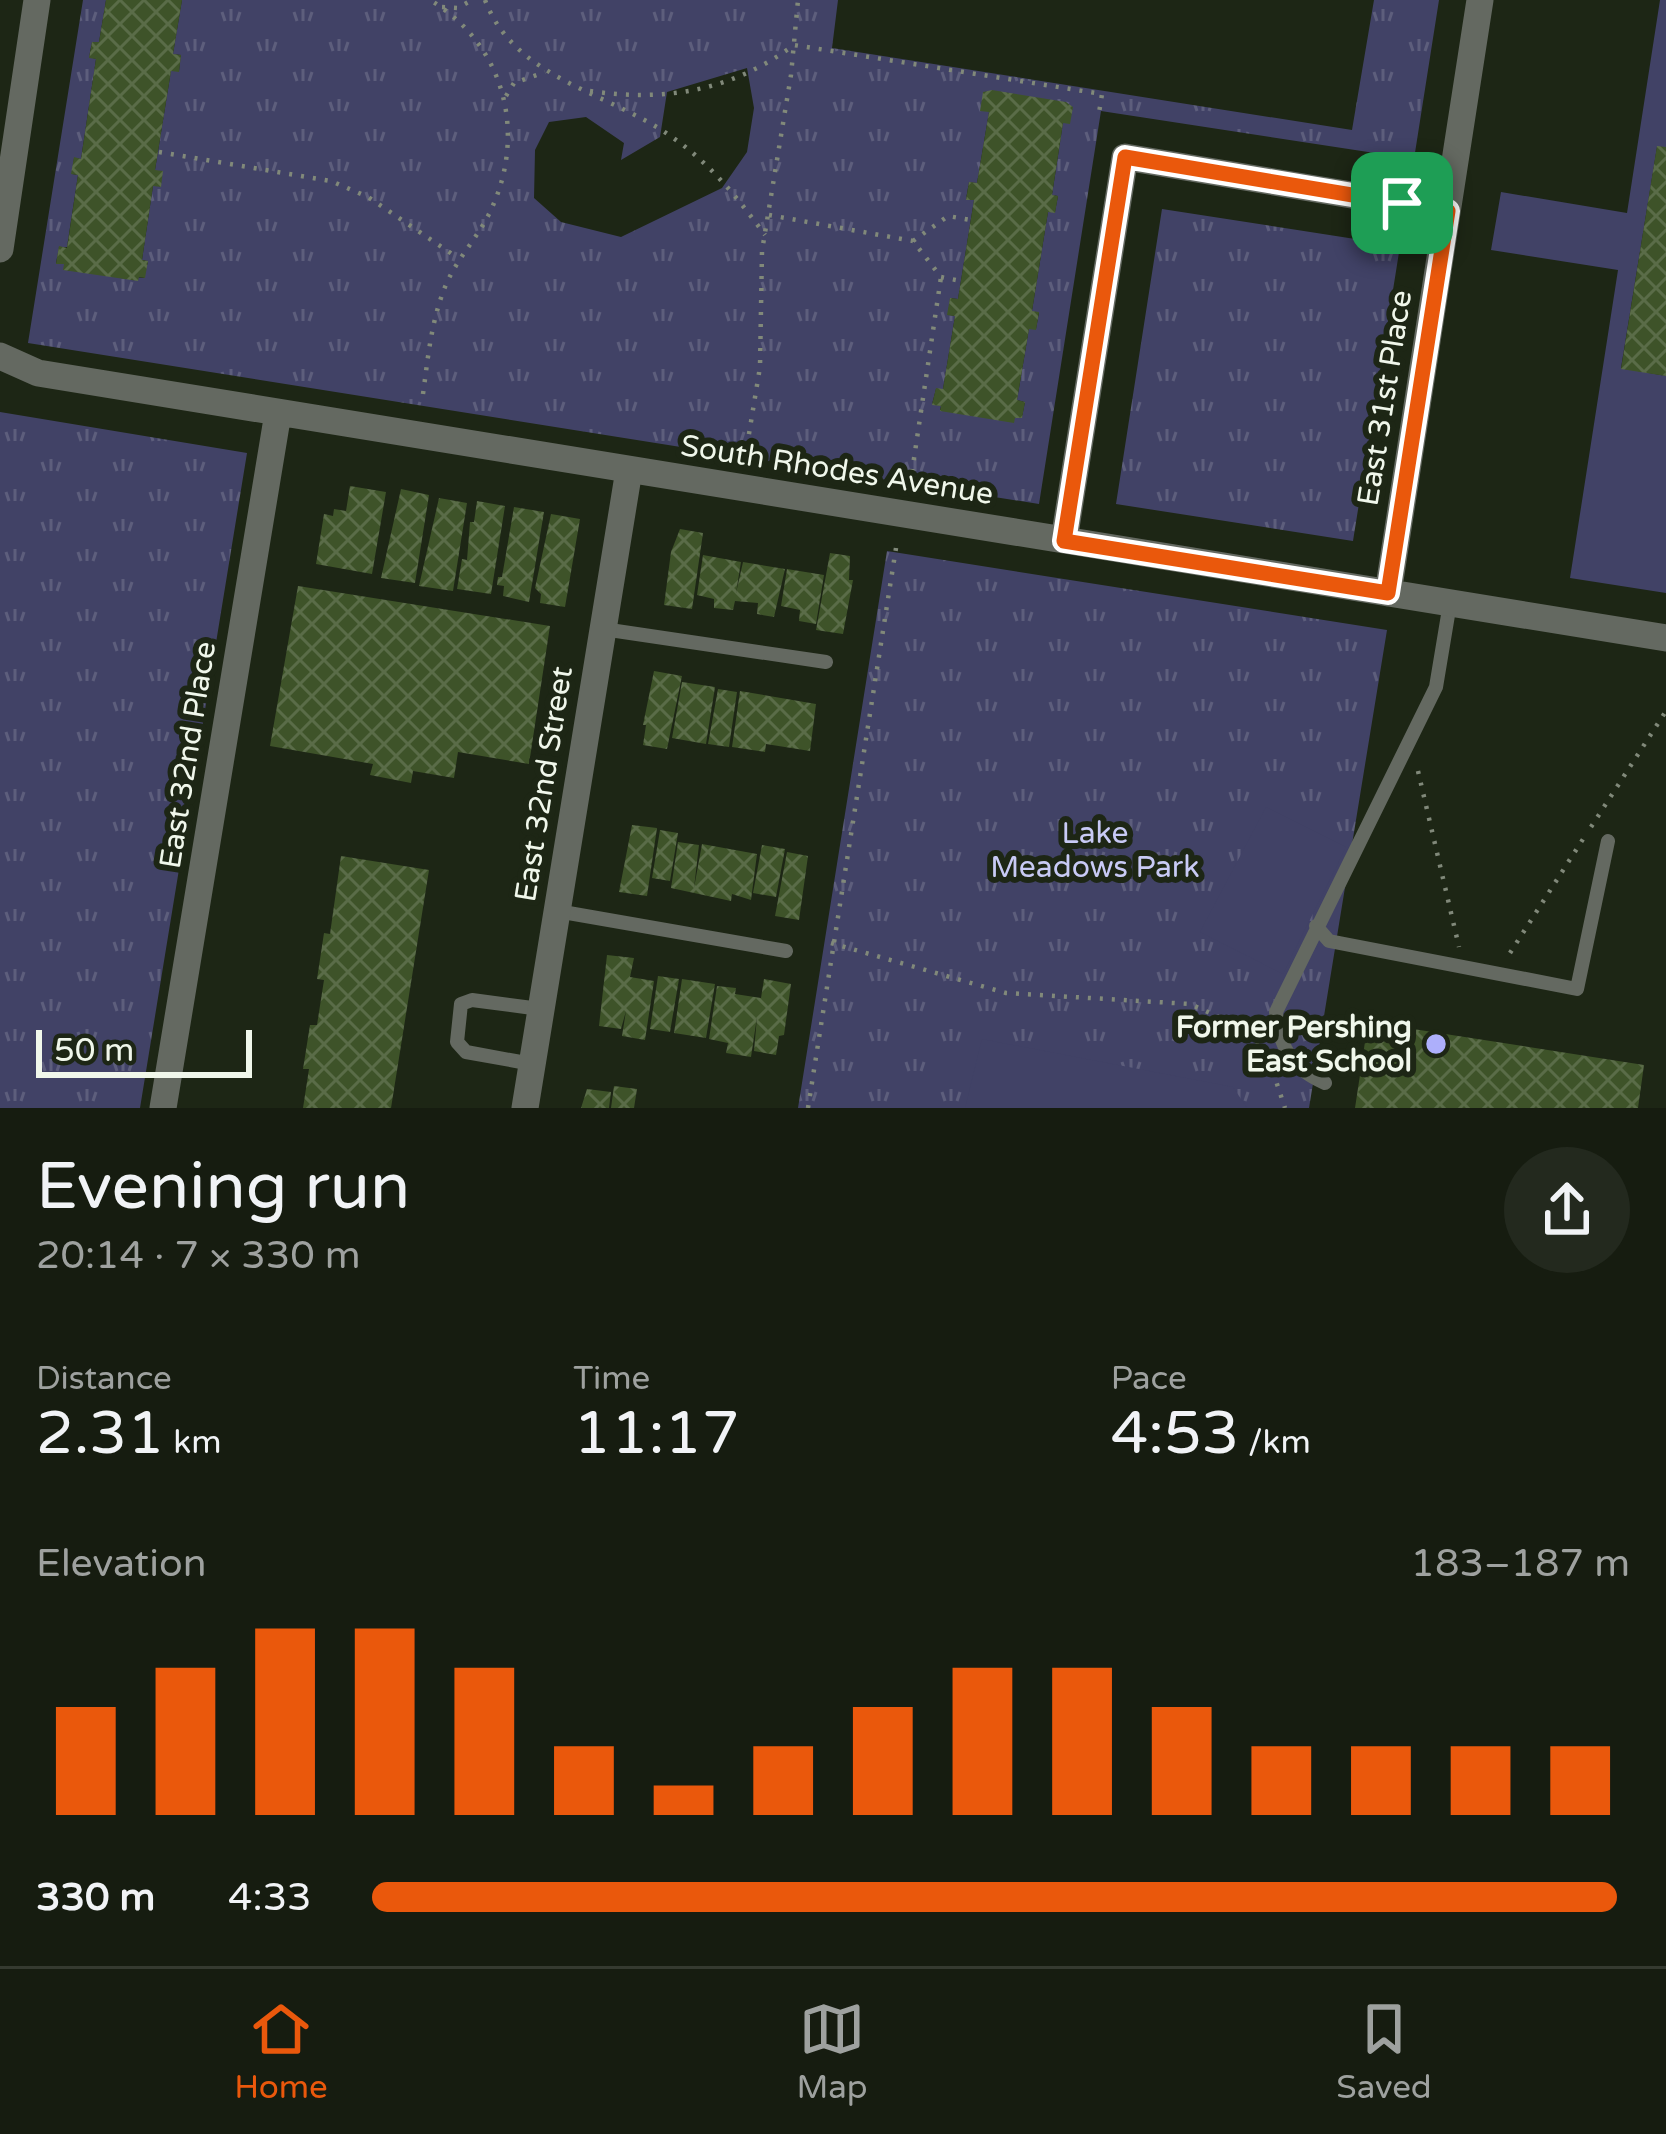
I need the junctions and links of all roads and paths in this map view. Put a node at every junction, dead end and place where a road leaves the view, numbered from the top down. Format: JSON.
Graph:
{"nodes":[{"id":1,"x":38,"y":0,"type":"edge"},
{"id":2,"x":430,"y":0,"type":"edge"},
{"id":3,"x":472,"y":0,"type":"edge"},
{"id":4,"x":485,"y":0,"type":"edge"},
{"id":5,"x":798,"y":0,"type":"edge"},
{"id":6,"x":1480,"y":0,"type":"edge"},
{"id":7,"x":442,"y":8,"type":"junction"},
{"id":8,"x":794,"y":45,"type":"junction"},
{"id":9,"x":545,"y":72,"type":"junction"},
{"id":10,"x":590,"y":92,"type":"junction"},
{"id":11,"x":506,"y":96,"type":"junction"},
{"id":12,"x":1099,"y":113,"type":"dead end"},
{"id":13,"x":159,"y":152,"type":"dead end"},
{"id":14,"x":1448,"y":211,"type":"junction"},
{"id":15,"x":769,"y":214,"type":"junction"},
{"id":16,"x":971,"y":220,"type":"dead end"},
{"id":17,"x":765,"y":236,"type":"junction"},
{"id":18,"x":913,"y":241,"type":"junction"},
{"id":19,"x":0,"y":249,"type":"edge"},
{"id":20,"x":458,"y":258,"type":"junction"},
{"id":21,"x":941,"y":277,"type":"junction"},
{"id":22,"x":961,"y":280,"type":"dead end"},
{"id":23,"x":0,"y":356,"type":"edge"},
{"id":24,"x":423,"y":394,"type":"dead end"},
{"id":25,"x":278,"y":412,"type":"junction"},
{"id":26,"x":747,"y":446,"type":"dead end"},
{"id":27,"x":629,"y":470,"type":"junction"},
{"id":28,"x":912,"y":472,"type":"dead end"},
{"id":29,"x":1064,"y":541,"type":"junction"},
{"id":30,"x":896,"y":548,"type":"dead end"},
{"id":31,"x":1388,"y":593,"type":"junction"},
{"id":32,"x":1450,"y":603,"type":"junction"},
{"id":33,"x":603,"y":629,"type":"junction"},
{"id":34,"x":1666,"y":638,"type":"edge"},
{"id":35,"x":826,"y":662,"type":"dead end"},
{"id":36,"x":1666,"y":711,"type":"edge"},
{"id":37,"x":1417,"y":764,"type":"dead end"},
{"id":38,"x":1608,"y":841,"type":"dead end"},
{"id":39,"x":557,"y":911,"type":"junction"},
{"id":40,"x":1316,"y":926,"type":"junction"},
{"id":41,"x":831,"y":943,"type":"junction"},
{"id":42,"x":786,"y":951,"type":"dead end"},
{"id":43,"x":1465,"y":970,"type":"junction"},
{"id":44,"x":1496,"y":976,"type":"junction"},
{"id":45,"x":540,"y":1009,"type":"junction"},
{"id":46,"x":532,"y":1064,"type":"junction"},
{"id":47,"x":1325,"y":1083,"type":"dead end"},
{"id":48,"x":163,"y":1108,"type":"edge"},
{"id":49,"x":525,"y":1108,"type":"edge"},
{"id":50,"x":808,"y":1108,"type":"edge"},
{"id":51,"x":1285,"y":1108,"type":"edge"}],
"edges":[{"from":1,"to":19,"type":"street"},
{"from":2,"to":7,"type":"path"},
{"from":3,"to":7,"type":"path"},
{"from":4,"to":9,"type":"path"},
{"from":5,"to":8,"type":"path"},
{"from":6,"to":14,"type":"street","name":"East 31st Place"},
{"from":7,"to":11,"type":"path"},
{"from":8,"to":10,"type":"path"},
{"from":8,"to":12,"type":"path"},
{"from":8,"to":15,"type":"path"},
{"from":9,"to":10,"type":"path"},
{"from":9,"to":11,"type":"path"},
{"from":10,"to":17,"type":"path"},
{"from":11,"to":20,"type":"path"},
{"from":13,"to":20,"type":"path"},
{"from":14,"to":29,"type":"street"},
{"from":14,"to":31,"type":"street","name":"East 31st Place"},
{"from":15,"to":17,"type":"path"},
{"from":15,"to":18,"type":"path"},
{"from":16,"to":18,"type":"path"},
{"from":17,"to":26,"type":"path"},
{"from":18,"to":21,"type":"path"},
{"from":20,"to":24,"type":"path"},
{"from":21,"to":22,"type":"path"},
{"from":21,"to":28,"type":"path"},
{"from":23,"to":25,"type":"street","name":"South Rhodes Avenue"},
{"from":25,"to":27,"type":"street","name":"South Rhodes Avenue"},
{"from":25,"to":48,"type":"street","name":"East 32nd Place"},
{"from":27,"to":29,"type":"street","name":"South Rhodes Avenue"},
{"from":27,"to":33,"type":"street","name":"East 32nd Street"},
{"from":29,"to":31,"type":"street","name":"South Rhodes Avenue"},
{"from":30,"to":41,"type":"path"},
{"from":31,"to":32,"type":"street","name":"South Rhodes Avenue"},
{"from":32,"to":34,"type":"street","name":"South Rhodes Avenue"},
{"from":32,"to":40,"type":"lane"},
{"from":33,"to":35,"type":"lane"},
{"from":33,"to":39,"type":"street","name":"East 32nd Street"},
{"from":36,"to":44,"type":"path"},
{"from":37,"to":43,"type":"path"},
{"from":38,"to":44,"type":"lane"},
{"from":39,"to":42,"type":"lane"},
{"from":39,"to":45,"type":"street","name":"East 32nd Street"},
{"from":40,"to":43,"type":"lane"},
{"from":40,"to":47,"type":"lane"},
{"from":41,"to":50,"type":"path"},
{"from":41,"to":51,"type":"path"},
{"from":43,"to":44,"type":"lane"},
{"from":45,"to":46,"type":"street","name":"East 32nd Street"},
{"from":45,"to":46,"type":"lane"},
{"from":46,"to":49,"type":"street","name":"East 32nd Street"}]}
